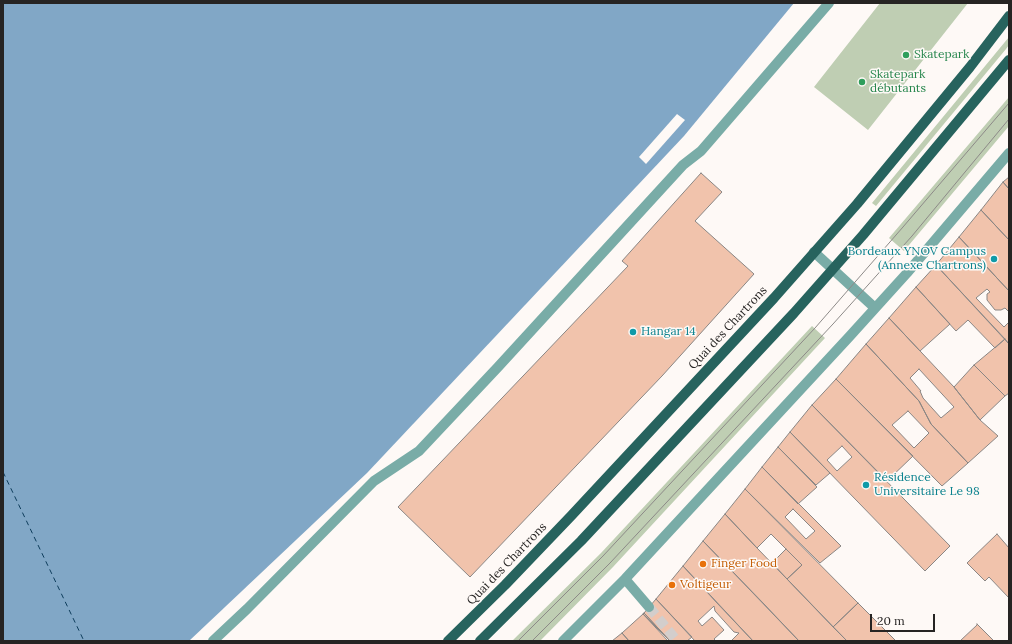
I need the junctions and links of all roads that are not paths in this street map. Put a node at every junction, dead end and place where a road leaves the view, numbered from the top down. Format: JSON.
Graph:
{"nodes":[{"id":1,"x":829,"y":3,"type":"edge"},
{"id":2,"x":1009,"y":16,"type":"edge"},
{"id":3,"x":1009,"y":60,"type":"edge"},
{"id":4,"x":1009,"y":153,"type":"edge"},
{"id":5,"x":814,"y":252,"type":"junction"},
{"id":6,"x":832,"y":269,"type":"junction"},
{"id":7,"x":875,"y":308,"type":"junction"},
{"id":8,"x":625,"y":579,"type":"junction"},
{"id":9,"x":649,"y":607,"type":"tunnel mouth"},
{"id":10,"x":213,"y":641,"type":"edge"},
{"id":11,"x":448,"y":641,"type":"edge"},
{"id":12,"x":480,"y":641,"type":"edge"},
{"id":13,"x":563,"y":641,"type":"edge"}],
"edges":[{"from":1,"to":10,"type":"street"},
{"from":2,"to":5,"type":"main road","name":"Quai des Chartrons"},
{"from":3,"to":6,"type":"main road"},
{"from":4,"to":7,"type":"street"},
{"from":5,"to":6,"type":"street"},
{"from":5,"to":11,"type":"main road","name":"Quai des Chartrons"},
{"from":6,"to":7,"type":"street"},
{"from":6,"to":12,"type":"main road"},
{"from":7,"to":8,"type":"street"},
{"from":8,"to":9,"type":"street"},
{"from":8,"to":13,"type":"street"}]}
